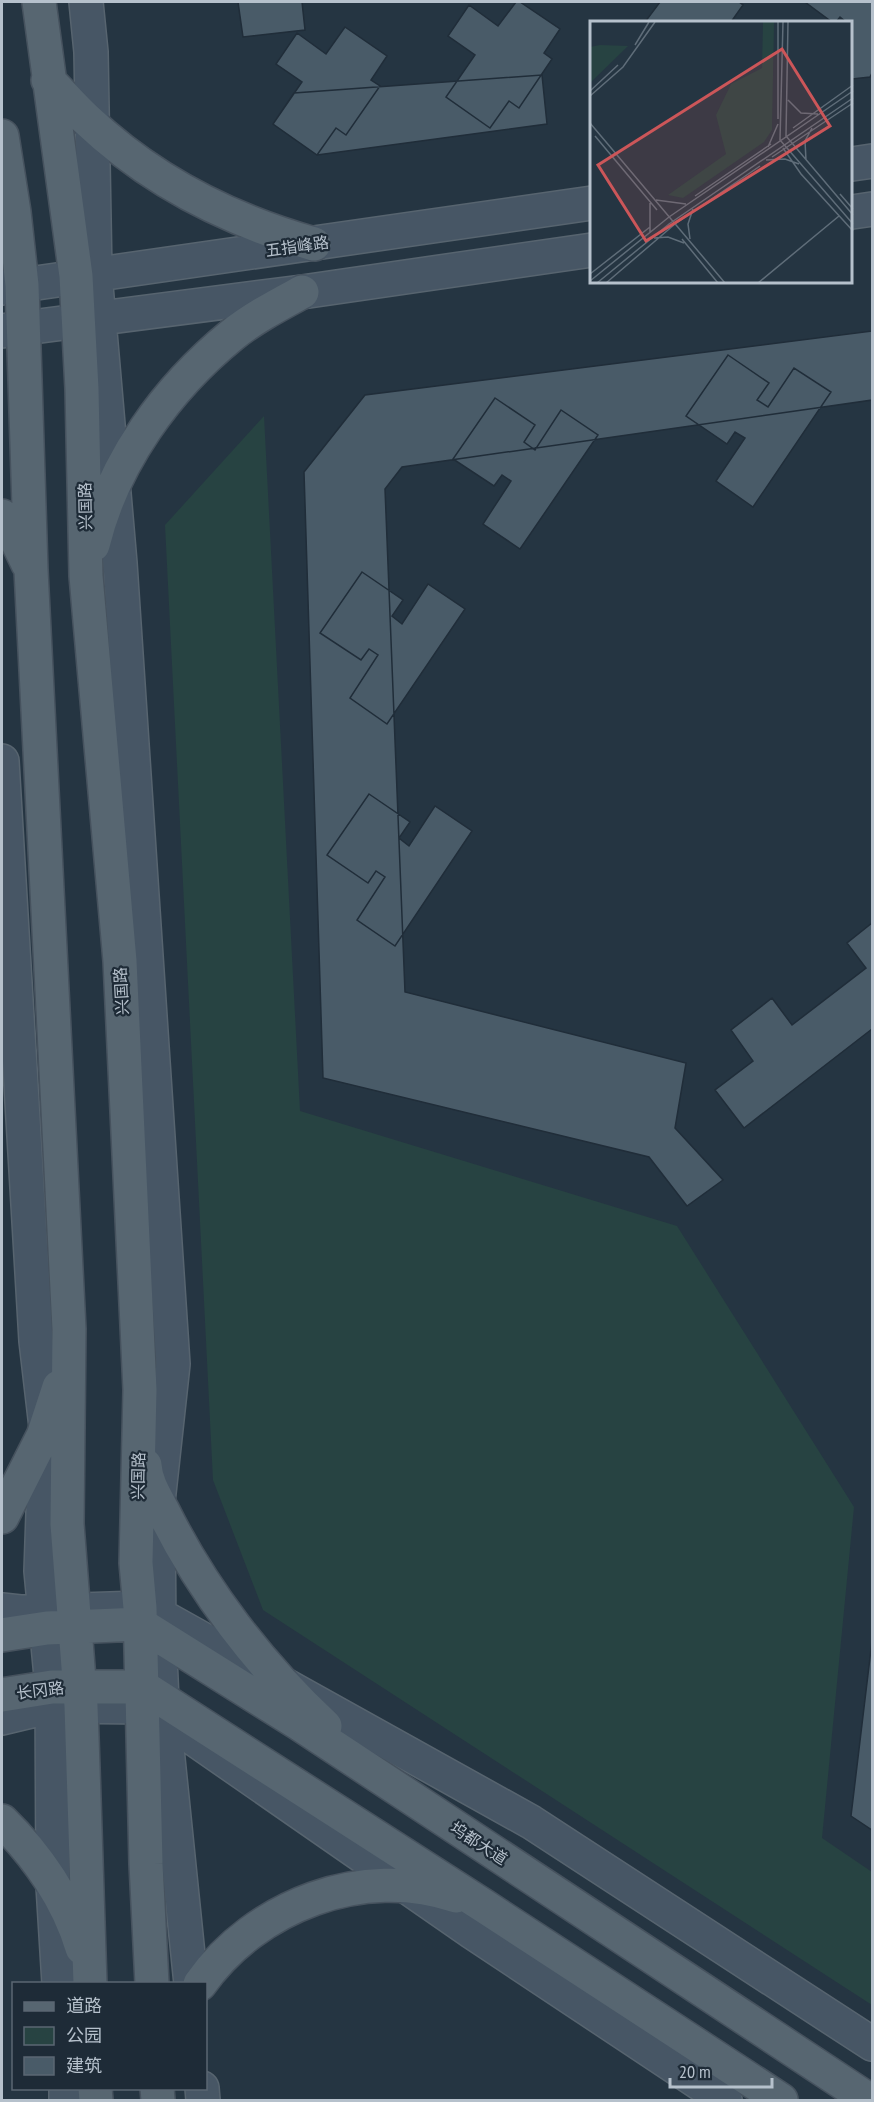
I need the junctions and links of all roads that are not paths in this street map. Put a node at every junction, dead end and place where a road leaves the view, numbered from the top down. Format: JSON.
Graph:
{"nodes":[{"id":1,"x":39,"y":2,"type":"edge"},
{"id":2,"x":86,"y":2,"type":"edge"},
{"id":3,"x":48,"y":80,"type":"junction"},
{"id":4,"x":92,"y":124,"type":"junction"},
{"id":5,"x":2,"y":136,"type":"edge"},
{"id":6,"x":873,"y":161,"type":"edge"},
{"id":7,"x":853,"y":164,"type":"edge"},
{"id":8,"x":590,"y":202,"type":"edge"},
{"id":9,"x":873,"y":209,"type":"edge"},
{"id":10,"x":853,"y":212,"type":"edge"},
{"id":11,"x":314,"y":244,"type":"junction"},
{"id":12,"x":590,"y":250,"type":"edge"},
{"id":13,"x":86,"y":275,"type":"junction"},
{"id":14,"x":12,"y":287,"type":"edge"},
{"id":15,"x":302,"y":292,"type":"junction"},
{"id":16,"x":89,"y":321,"type":"junction"},
{"id":17,"x":13,"y":330,"type":"edge"},
{"id":18,"x":113,"y":489,"type":"junction"},
{"id":19,"x":2,"y":516,"type":"edge"},
{"id":20,"x":31,"y":570,"type":"junction"},
{"id":21,"x":86,"y":576,"type":"junction"},
{"id":22,"x":2,"y":761,"type":"edge"},
{"id":23,"x":69,"y":1329,"type":"junction"},
{"id":24,"x":140,"y":1390,"type":"junction"},
{"id":25,"x":46,"y":1427,"type":"junction"},
{"id":26,"x":158,"y":1502,"type":"junction"},
{"id":27,"x":2,"y":1517,"type":"edge"},
{"id":28,"x":2,"y":1610,"type":"edge"},
{"id":29,"x":61,"y":1619,"type":"junction"},
{"id":30,"x":149,"y":1621,"type":"junction"},
{"id":31,"x":2,"y":1635,"type":"edge"},
{"id":32,"x":287,"y":1687,"type":"junction"},
{"id":33,"x":2,"y":1695,"type":"edge"},
{"id":34,"x":66,"y":1696,"type":"junction"},
{"id":35,"x":153,"y":1703,"type":"junction"},
{"id":36,"x":2,"y":1718,"type":"edge"},
{"id":37,"x":2,"y":1821,"type":"edge"},
{"id":38,"x":456,"y":1827,"type":"junction"},
{"id":39,"x":53,"y":1886,"type":"junction"},
{"id":40,"x":407,"y":1887,"type":"junction"},
{"id":41,"x":484,"y":1906,"type":"junction"},
{"id":42,"x":80,"y":1981,"type":"edge"},
{"id":43,"x":152,"y":1982,"type":"edge"},
{"id":44,"x":191,"y":1982,"type":"edge"},
{"id":45,"x":201,"y":1982,"type":"edge"},
{"id":46,"x":873,"y":2044,"type":"edge"},
{"id":47,"x":725,"y":2100,"type":"edge"},
{"id":48,"x":781,"y":2100,"type":"edge"},
{"id":49,"x":869,"y":2100,"type":"edge"}],
"edges":[{"from":1,"to":3,"type":"main road","name":"兴国路"},
{"from":2,"to":4,"type":"street"},
{"from":3,"to":4,"type":"main road"},
{"from":3,"to":13,"type":"main road","name":"兴国路"},
{"from":4,"to":11,"type":"main road"},
{"from":4,"to":13,"type":"street"},
{"from":5,"to":14,"type":"main road"},
{"from":6,"to":7,"type":"street"},
{"from":8,"to":11,"type":"street","name":"五指峰路"},
{"from":9,"to":10,"type":"street"},
{"from":11,"to":13,"type":"street","name":"五指峰路"},
{"from":12,"to":15,"type":"street"},
{"from":13,"to":14,"type":"street","name":"五指峰路"},
{"from":13,"to":16,"type":"main road","name":"兴国路"},
{"from":14,"to":17,"type":"main road"},
{"from":15,"to":16,"type":"street"},
{"from":15,"to":18,"type":"main road"},
{"from":16,"to":17,"type":"street"},
{"from":16,"to":18,"type":"street"},
{"from":16,"to":21,"type":"main road","name":"兴国路"},
{"from":17,"to":20,"type":"main road"},
{"from":18,"to":21,"type":"main road"},
{"from":18,"to":26,"type":"street"},
{"from":19,"to":20,"type":"main road"},
{"from":20,"to":23,"type":"main road"},
{"from":21,"to":24,"type":"main road","name":"兴国路"},
{"from":22,"to":25,"type":"street"},
{"from":23,"to":25,"type":"main road"},
{"from":23,"to":29,"type":"main road"},
{"from":24,"to":26,"type":"main road"},
{"from":24,"to":30,"type":"main road","name":"兴国路"},
{"from":25,"to":27,"type":"main road"},
{"from":25,"to":29,"type":"street"},
{"from":26,"to":30,"type":"street"},
{"from":26,"to":32,"type":"main road"},
{"from":28,"to":29,"type":"street"},
{"from":29,"to":30,"type":"main road"},
{"from":29,"to":31,"type":"main road"},
{"from":29,"to":34,"type":"main road"},
{"from":30,"to":32,"type":"street"},
{"from":30,"to":35,"type":"main road","name":"兴国路"},
{"from":30,"to":38,"type":"main road","name":"坞都大道"},
{"from":32,"to":38,"type":"main road"},
{"from":32,"to":46,"type":"street"},
{"from":33,"to":34,"type":"main road","name":"长冈路"},
{"from":34,"to":35,"type":"main road"},
{"from":34,"to":36,"type":"street"},
{"from":34,"to":39,"type":"street"},
{"from":34,"to":42,"type":"main road"},
{"from":35,"to":40,"type":"street"},
{"from":35,"to":41,"type":"main road"},
{"from":35,"to":43,"type":"main road","name":"兴国路"},
{"from":35,"to":44,"type":"street"},
{"from":37,"to":39,"type":"main road"},
{"from":38,"to":49,"type":"main road","name":"坞都大道"},
{"from":39,"to":42,"type":"main road"},
{"from":40,"to":41,"type":"main road"},
{"from":40,"to":45,"type":"main road"},
{"from":40,"to":47,"type":"street"},
{"from":41,"to":48,"type":"main road"}]}
